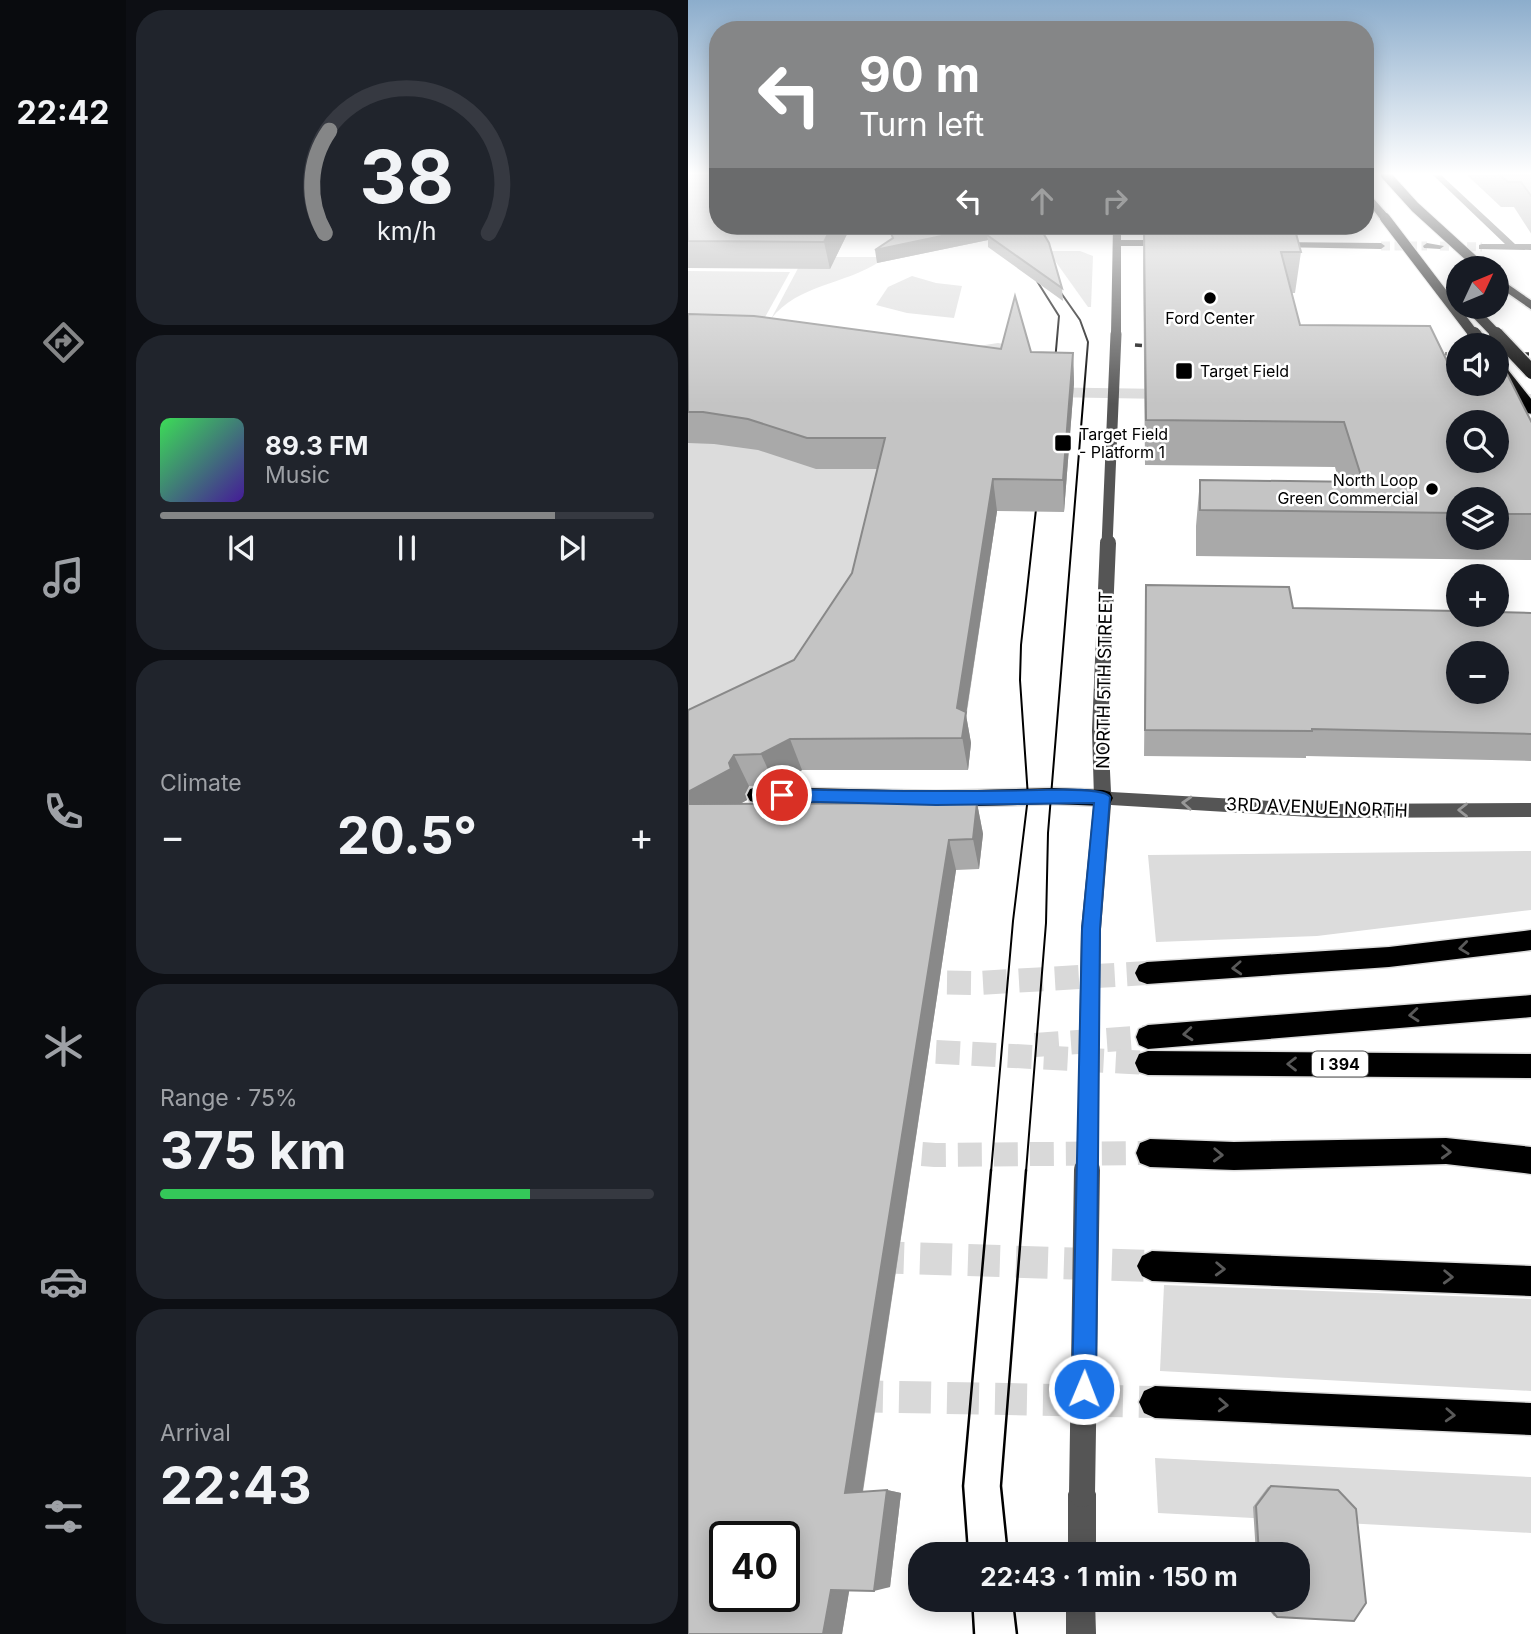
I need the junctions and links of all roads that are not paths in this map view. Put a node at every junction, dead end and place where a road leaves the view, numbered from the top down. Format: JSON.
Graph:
{"nodes":[{"id":1,"x":1117,"y":251,"type":"edge"},
{"id":2,"x":1410,"y":251,"type":"edge"},
{"id":3,"x":1417,"y":251,"type":"edge"},
{"id":4,"x":1446,"y":282,"type":"edge"},
{"id":5,"x":1509,"y":289,"type":"edge"},
{"id":6,"x":1531,"y":307,"type":"edge"},
{"id":7,"x":1481,"y":319,"type":"edge"},
{"id":8,"x":1473,"y":333,"type":"edge"},
{"id":9,"x":1531,"y":372,"type":"edge"},
{"id":10,"x":1509,"y":381,"type":"edge"},
{"id":11,"x":1531,"y":410,"type":"edge"},
{"id":12,"x":757,"y":795,"type":"dead end"},
{"id":13,"x":1103,"y":797,"type":"junction"},
{"id":14,"x":1531,"y":810,"type":"edge"},
{"id":15,"x":1531,"y":940,"type":"edge"},
{"id":16,"x":1147,"y":973,"type":"tunnel mouth"},
{"id":17,"x":1531,"y":1006,"type":"edge"},
{"id":18,"x":1148,"y":1037,"type":"tunnel mouth"},
{"id":19,"x":1148,"y":1063,"type":"tunnel mouth"},
{"id":20,"x":1531,"y":1066,"type":"edge"},
{"id":21,"x":1150,"y":1153,"type":"tunnel mouth"},
{"id":22,"x":1531,"y":1161,"type":"edge"},
{"id":23,"x":1152,"y":1266,"type":"tunnel mouth"},
{"id":24,"x":1531,"y":1281,"type":"edge"},
{"id":25,"x":1155,"y":1402,"type":"tunnel mouth"},
{"id":26,"x":1531,"y":1419,"type":"edge"},
{"id":27,"x":1082,"y":1542,"type":"edge"},
{"id":28,"x":1081,"y":1612,"type":"edge"},
{"id":29,"x":1081,"y":1634,"type":"edge"}],
"edges":[{"from":1,"to":13,"type":"street","name":"NORTH 5TH STREET","bridge":true},
{"from":2,"to":8,"type":"highway","bridge":true},
{"from":3,"to":4,"type":"highway","bridge":true},
{"from":5,"to":6,"type":"highway"},
{"from":7,"to":9,"type":"highway","bridge":true},
{"from":10,"to":11,"type":"highway"},
{"from":12,"to":13,"type":"highway"},
{"from":14,"to":13,"type":"street","name":"3RD AVENUE NORTH","one_way":true},
{"from":13,"to":27,"type":"street","name":"NORTH 5TH STREET","bridge":true},
{"from":15,"to":16,"type":"highway","one_way":true},
{"from":17,"to":18,"type":"highway","one_way":true},
{"from":20,"to":19,"type":"highway","number":"I 394","one_way":true},
{"from":21,"to":22,"type":"highway","one_way":true},
{"from":23,"to":24,"type":"highway","one_way":true},
{"from":25,"to":26,"type":"highway","one_way":true},
{"from":28,"to":29,"type":"street"}]}
